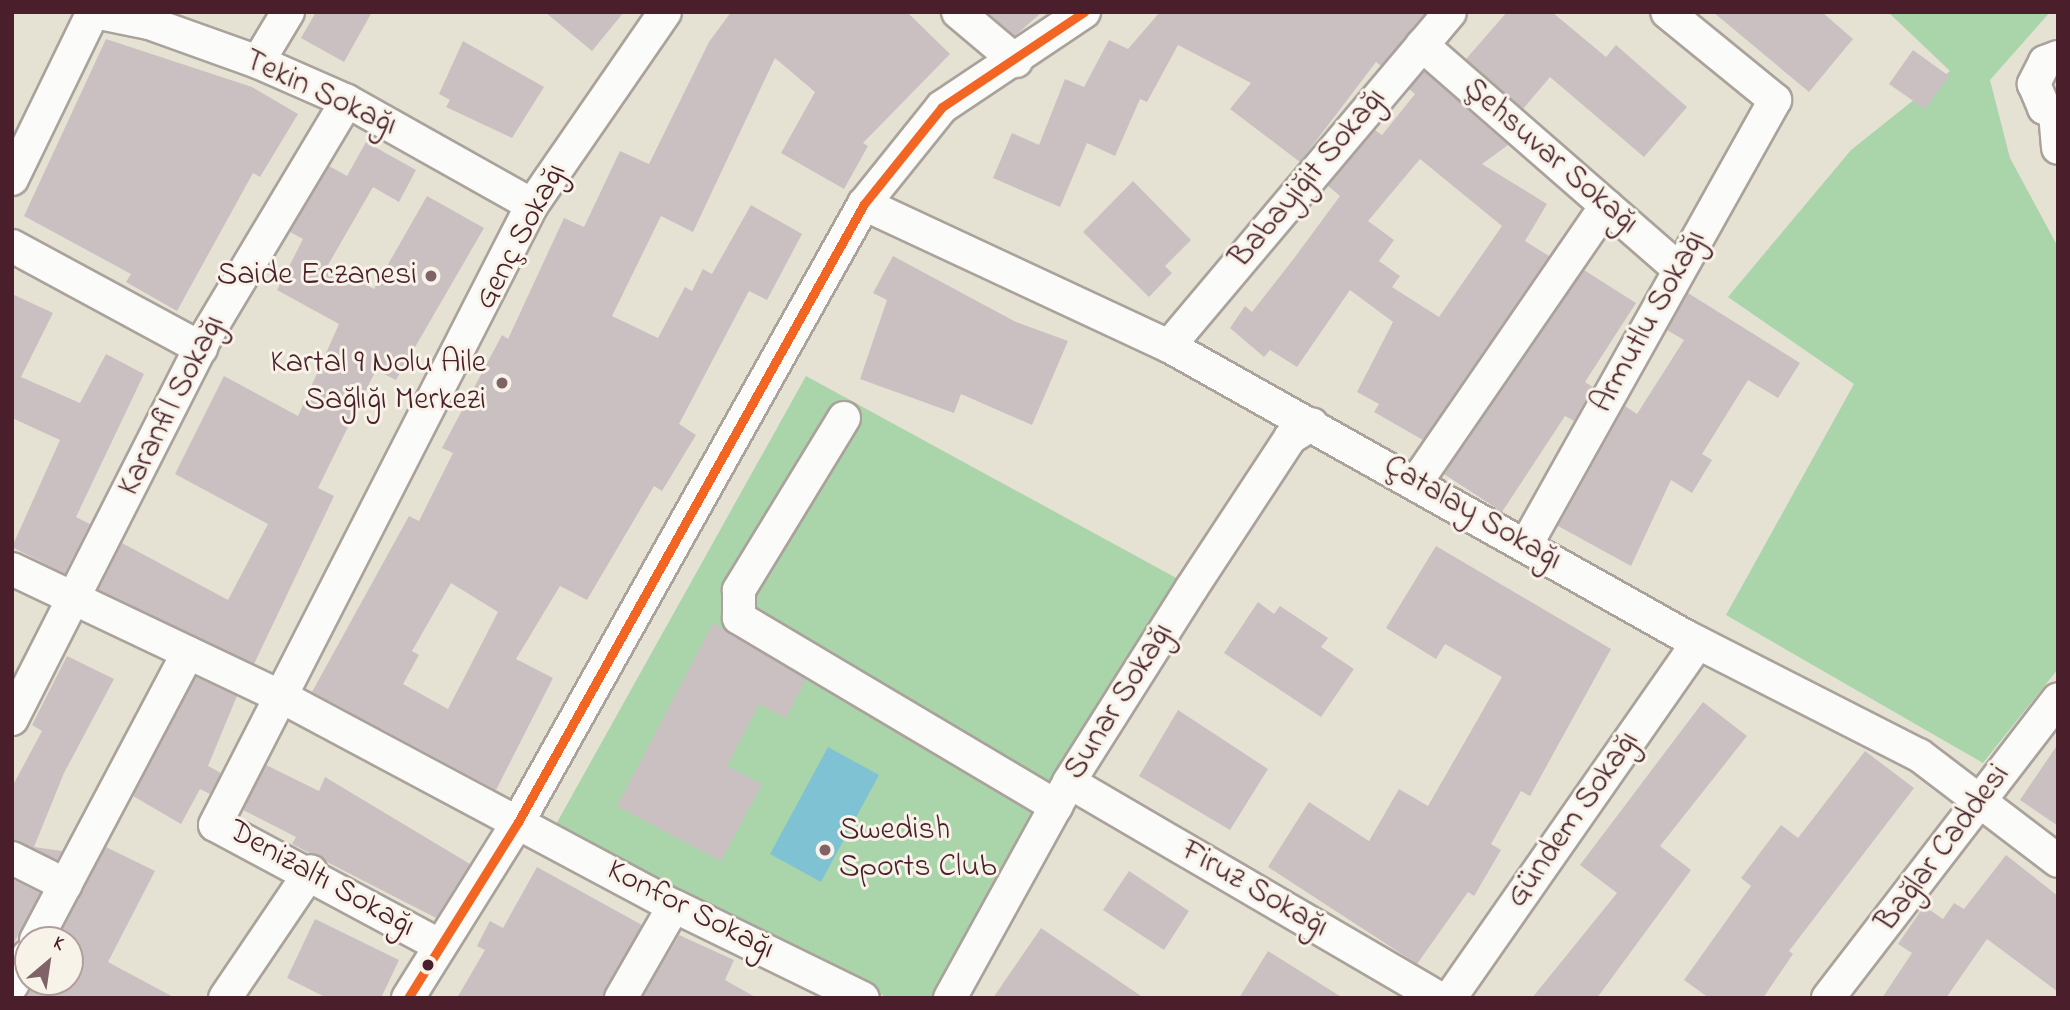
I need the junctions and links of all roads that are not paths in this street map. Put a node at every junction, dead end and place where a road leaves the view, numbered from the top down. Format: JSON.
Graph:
{"nodes":[{"id":1,"x":94,"y":12,"type":"edge"},
{"id":2,"x":288,"y":12,"type":"edge"},
{"id":3,"x":665,"y":12,"type":"edge"},
{"id":4,"x":958,"y":12,"type":"edge"},
{"id":5,"x":1084,"y":12,"type":"edge"},
{"id":6,"x":1450,"y":12,"type":"edge"},
{"id":7,"x":1667,"y":12,"type":"edge"},
{"id":8,"x":1422,"y":45,"type":"junction"},
{"id":9,"x":2058,"y":57,"type":"edge"},
{"id":10,"x":1016,"y":61,"type":"junction"},
{"id":11,"x":258,"y":62,"type":"junction"},
{"id":12,"x":347,"y":101,"type":"junction"},
{"id":13,"x":2057,"y":113,"type":"edge"},
{"id":14,"x":2058,"y":148,"type":"edge"},
{"id":15,"x":12,"y":179,"type":"edge"},
{"id":16,"x":864,"y":204,"type":"junction"},
{"id":17,"x":532,"y":205,"type":"junction"},
{"id":18,"x":1606,"y":206,"type":"junction"},
{"id":19,"x":12,"y":246,"type":"edge"},
{"id":20,"x":1679,"y":268,"type":"junction"},
{"id":21,"x":1169,"y":346,"type":"junction"},
{"id":22,"x":201,"y":348,"type":"junction"},
{"id":23,"x":844,"y":418,"type":"dead end"},
{"id":24,"x":1312,"y":424,"type":"junction"},
{"id":25,"x":1417,"y":481,"type":"junction"},
{"id":26,"x":1526,"y":545,"type":"junction"},
{"id":27,"x":12,"y":569,"type":"edge"},
{"id":28,"x":74,"y":600,"type":"junction"},
{"id":29,"x":1698,"y":643,"type":"junction"},
{"id":30,"x":188,"y":653,"type":"junction"},
{"id":31,"x":280,"y":696,"type":"junction"},
{"id":32,"x":2058,"y":699,"type":"edge"},
{"id":33,"x":12,"y":719,"type":"edge"},
{"id":34,"x":1063,"y":794,"type":"junction"},
{"id":35,"x":1983,"y":799,"type":"junction"},
{"id":36,"x":517,"y":822,"type":"junction"},
{"id":37,"x":12,"y":858,"type":"edge"},
{"id":38,"x":2058,"y":861,"type":"edge"},
{"id":39,"x":311,"y":871,"type":"junction"},
{"id":40,"x":66,"y":885,"type":"junction"},
{"id":41,"x":674,"y":906,"type":"junction"},
{"id":42,"x":44,"y":926,"type":"edge"},
{"id":43,"x":439,"y":945,"type":"junction"},
{"id":44,"x":861,"y":997,"type":"edge"},
{"id":45,"x":225,"y":998,"type":"edge"},
{"id":46,"x":408,"y":998,"type":"edge"},
{"id":47,"x":621,"y":998,"type":"edge"},
{"id":48,"x":950,"y":998,"type":"edge"},
{"id":49,"x":1438,"y":998,"type":"edge"},
{"id":50,"x":1450,"y":998,"type":"edge"},
{"id":51,"x":1828,"y":998,"type":"edge"}],
"edges":[{"from":1,"to":11,"type":"street","name":"Tekin Sokağı"},
{"from":1,"to":15,"type":"street"},
{"from":2,"to":11,"type":"street"},
{"from":3,"to":17,"type":"street","name":"Genç Sokağı"},
{"from":4,"to":10,"type":"street"},
{"from":5,"to":10,"type":"street"},
{"from":6,"to":8,"type":"street","name":"Babayiğit Sokağı"},
{"from":7,"to":20,"type":"street","name":"Armutlu Sokağı"},
{"from":8,"to":18,"type":"street","name":"Şehsuvar Sokağı"},
{"from":8,"to":21,"type":"street","name":"Babayiğit Sokağı"},
{"from":9,"to":13,"type":"street"},
{"from":10,"to":16,"type":"street"},
{"from":11,"to":12,"type":"street","name":"Tekin Sokağı"},
{"from":12,"to":17,"type":"street","name":"Tekin Sokağı"},
{"from":12,"to":22,"type":"street","name":"Karanfil Sokağı"},
{"from":13,"to":14,"type":"street"},
{"from":16,"to":21,"type":"street","name":"Çatalay Sokağı"},
{"from":16,"to":36,"type":"street"},
{"from":17,"to":31,"type":"street","name":"Genç Sokağı"},
{"from":18,"to":20,"type":"street","name":"Şehsuvar Sokağı"},
{"from":18,"to":25,"type":"street"},
{"from":19,"to":22,"type":"street"},
{"from":20,"to":26,"type":"street","name":"Armutlu Sokağı"},
{"from":21,"to":24,"type":"street","name":"Çatalay Sokağı"},
{"from":22,"to":28,"type":"street","name":"Karanfil Sokağı"},
{"from":23,"to":34,"type":"street","name":"Firuz Sokağı"},
{"from":24,"to":25,"type":"street","name":"Çatalay Sokağı"},
{"from":24,"to":34,"type":"street","name":"Sunar Sokağı"},
{"from":25,"to":26,"type":"street","name":"Çatalay Sokağı"},
{"from":26,"to":29,"type":"street","name":"Çatalay Sokağı"},
{"from":27,"to":28,"type":"street","name":"Konfor Sokağı"},
{"from":28,"to":30,"type":"street","name":"Konfor Sokağı"},
{"from":28,"to":33,"type":"street","name":"Karanfil Sokağı"},
{"from":29,"to":35,"type":"street","name":"Çatalay Sokağı"},
{"from":29,"to":50,"type":"street","name":"Gündem Sokağı"},
{"from":30,"to":31,"type":"street","name":"Konfor Sokağı"},
{"from":30,"to":40,"type":"street"},
{"from":31,"to":36,"type":"street","name":"Konfor Sokağı"},
{"from":31,"to":39,"type":"street","name":"Denizaltı Sokağı"},
{"from":32,"to":35,"type":"street","name":"Bağlar Caddesi"},
{"from":34,"to":48,"type":"street","name":"Sunar Sokağı"},
{"from":34,"to":49,"type":"street","name":"Firuz Sokağı"},
{"from":35,"to":38,"type":"street","name":"Çatalay Sokağı"},
{"from":35,"to":51,"type":"street","name":"Bağlar Caddesi"},
{"from":36,"to":41,"type":"street","name":"Konfor Sokağı"},
{"from":36,"to":43,"type":"street"},
{"from":37,"to":40,"type":"street"},
{"from":39,"to":43,"type":"street","name":"Denizaltı Sokağı"},
{"from":39,"to":45,"type":"street"},
{"from":40,"to":42,"type":"street"},
{"from":41,"to":44,"type":"street","name":"Konfor Sokağı"},
{"from":41,"to":47,"type":"street"},
{"from":43,"to":46,"type":"street"}]}
